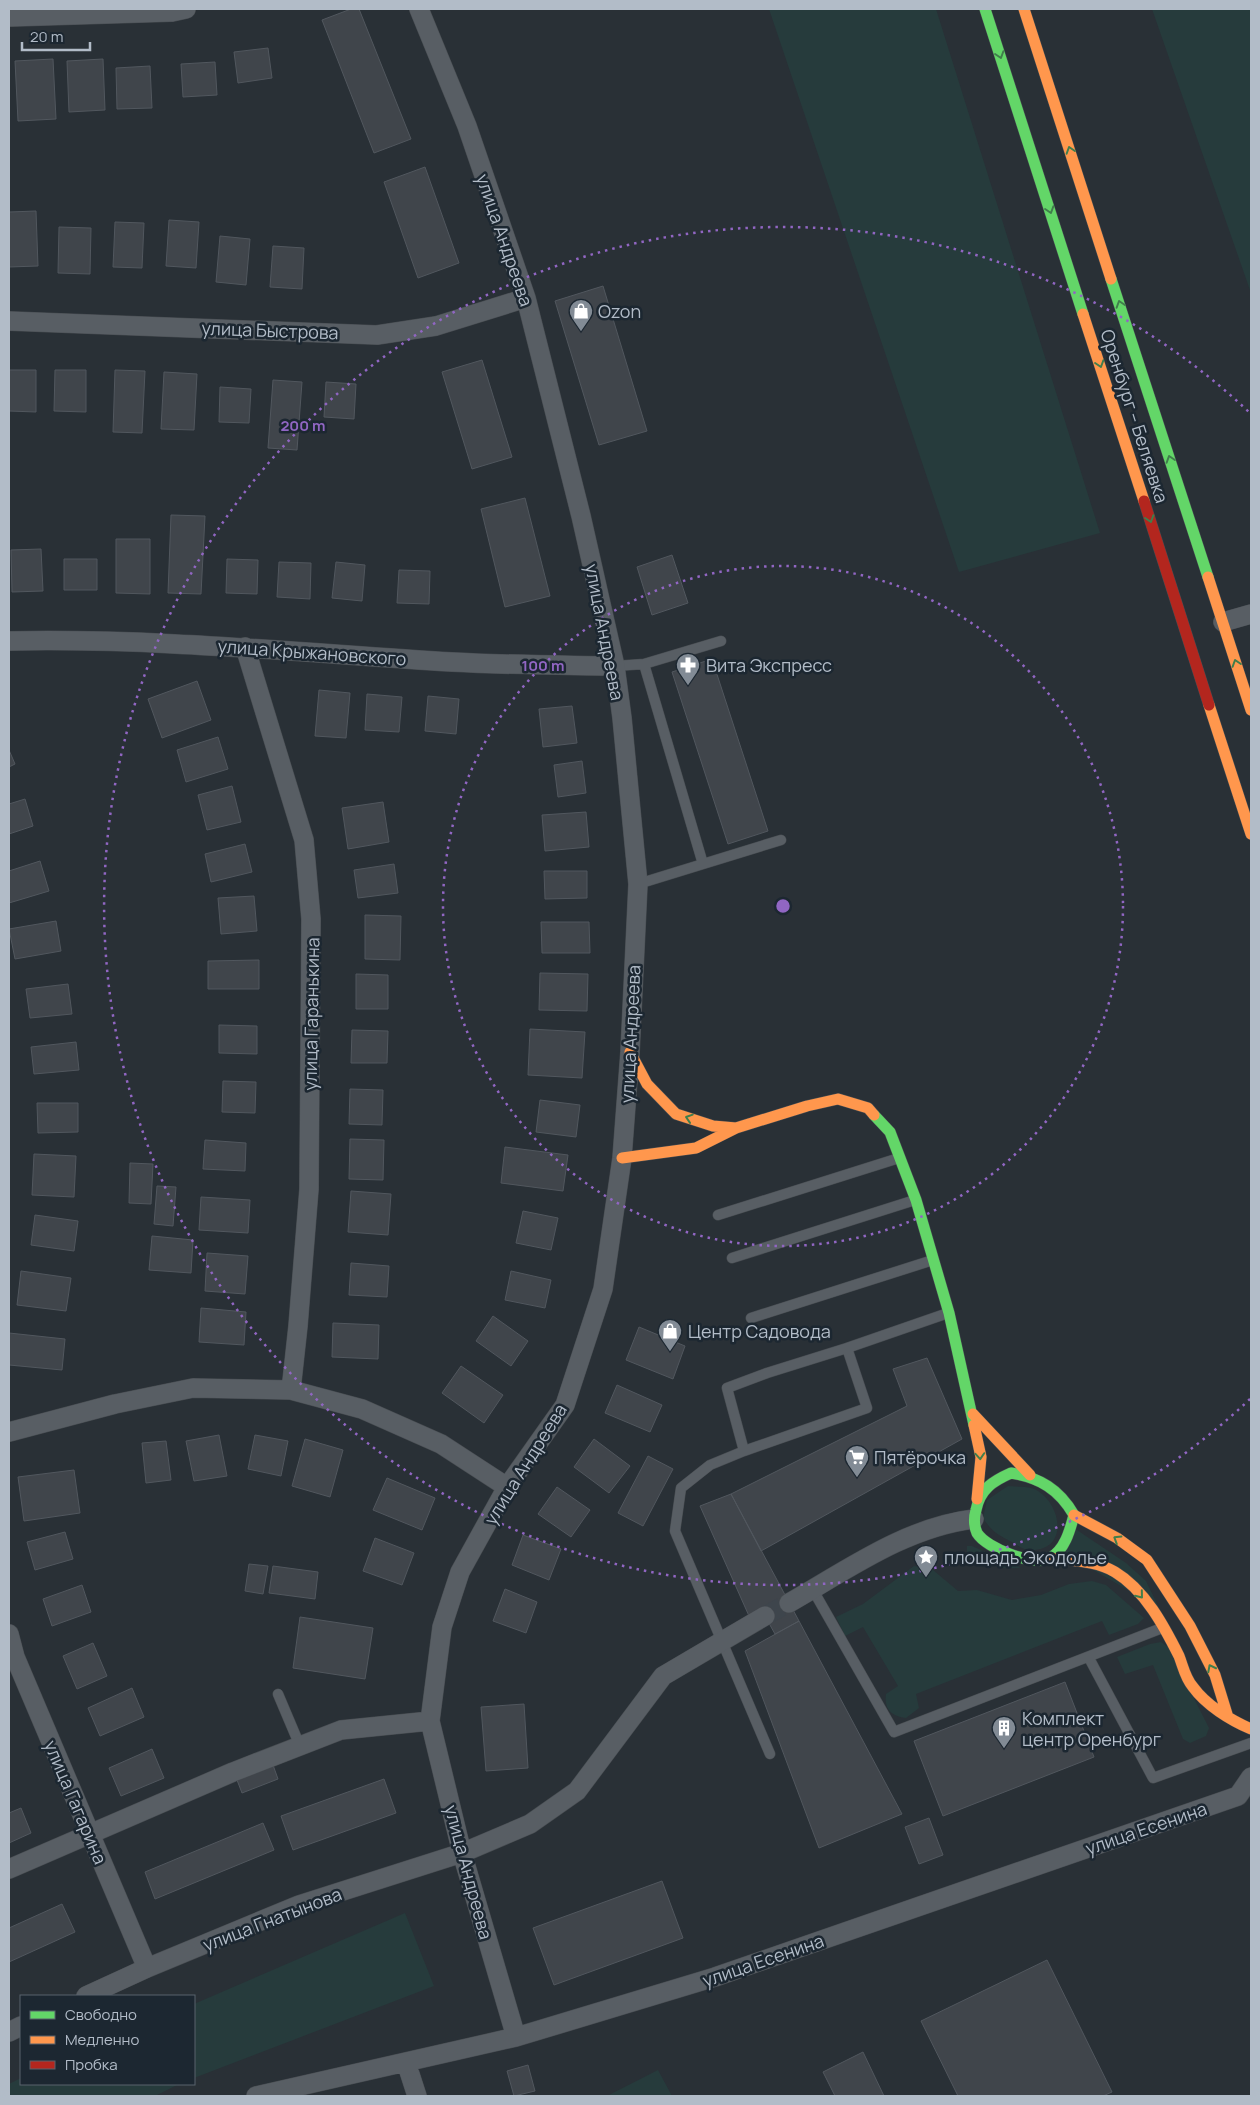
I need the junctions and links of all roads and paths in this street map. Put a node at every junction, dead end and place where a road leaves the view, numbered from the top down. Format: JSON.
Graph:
{"nodes":[{"id":1,"x":186,"y":9,"type":"edge"},
{"id":2,"x":419,"y":9,"type":"edge"},
{"id":3,"x":985,"y":9,"type":"edge"},
{"id":4,"x":1024,"y":9,"type":"edge"},
{"id":5,"x":11,"y":14,"type":"edge"},
{"id":6,"x":526,"y":298,"type":"junction"},
{"id":7,"x":9,"y":321,"type":"edge"},
{"id":8,"x":1251,"y":614,"type":"edge"},
{"id":9,"x":1223,"y":622,"type":"junction"},
{"id":10,"x":9,"y":640,"type":"edge"},
{"id":11,"x":720,"y":641,"type":"dead end"},
{"id":12,"x":245,"y":647,"type":"junction"},
{"id":13,"x":644,"y":664,"type":"junction"},
{"id":14,"x":614,"y":666,"type":"junction"},
{"id":15,"x":1251,"y":710,"type":"edge"},
{"id":16,"x":1251,"y":834,"type":"edge"},
{"id":17,"x":781,"y":840,"type":"dead end"},
{"id":18,"x":703,"y":864,"type":"junction"},
{"id":19,"x":638,"y":884,"type":"junction"},
{"id":20,"x":630,"y":1052,"type":"junction"},
{"id":21,"x":736,"y":1128,"type":"junction"},
{"id":22,"x":622,"y":1158,"type":"junction"},
{"id":23,"x":900,"y":1158,"type":"junction"},
{"id":24,"x":916,"y":1200,"type":"junction"},
{"id":25,"x":718,"y":1215,"type":"dead end"},
{"id":26,"x":732,"y":1258,"type":"dead end"},
{"id":27,"x":934,"y":1260,"type":"junction"},
{"id":28,"x":949,"y":1313,"type":"junction"},
{"id":29,"x":751,"y":1318,"type":"dead end"},
{"id":30,"x":847,"y":1348,"type":"junction"},
{"id":31,"x":291,"y":1390,"type":"junction"},
{"id":32,"x":972,"y":1413,"type":"junction"},
{"id":33,"x":9,"y":1432,"type":"edge"},
{"id":34,"x":744,"y":1450,"type":"junction"},
{"id":35,"x":1030,"y":1475,"type":"junction"},
{"id":36,"x":507,"y":1487,"type":"junction"},
{"id":37,"x":977,"y":1499,"type":"junction"},
{"id":38,"x":1074,"y":1515,"type":"junction"},
{"id":39,"x":974,"y":1519,"type":"junction"},
{"id":40,"x":1049,"y":1558,"type":"junction"},
{"id":41,"x":813,"y":1590,"type":"junction"},
{"id":42,"x":789,"y":1603,"type":"tunnel mouth"},
{"id":43,"x":765,"y":1616,"type":"tunnel mouth"},
{"id":44,"x":1163,"y":1628,"type":"junction"},
{"id":45,"x":9,"y":1634,"type":"edge"},
{"id":46,"x":722,"y":1641,"type":"junction"},
{"id":47,"x":1089,"y":1658,"type":"junction"},
{"id":48,"x":278,"y":1694,"type":"dead end"},
{"id":49,"x":1227,"y":1714,"type":"junction"},
{"id":50,"x":430,"y":1721,"type":"junction"},
{"id":51,"x":1251,"y":1729,"type":"edge"},
{"id":52,"x":1251,"y":1742,"type":"edge"},
{"id":53,"x":300,"y":1746,"type":"junction"},
{"id":54,"x":770,"y":1754,"type":"dead end"},
{"id":55,"x":1251,"y":1777,"type":"edge"},
{"id":56,"x":90,"y":1834,"type":"junction"},
{"id":57,"x":462,"y":1853,"type":"junction"},
{"id":58,"x":9,"y":1869,"type":"edge"},
{"id":59,"x":147,"y":1968,"type":"junction"},
{"id":60,"x":88,"y":1995,"type":"edge"},
{"id":61,"x":516,"y":2037,"type":"junction"},
{"id":62,"x":406,"y":2062,"type":"junction"},
{"id":63,"x":256,"y":2096,"type":"edge"},
{"id":64,"x":416,"y":2096,"type":"edge"}],
"edges":[{"from":1,"to":5,"type":"street"},
{"from":2,"to":6,"type":"street","name":"улица Андреева"},
{"from":3,"to":16,"type":"street","name":"Оренбург – Беляевка","one_way":true},
{"from":9,"to":4,"type":"street","name":"Оренбург – Беляевка","one_way":true},
{"from":6,"to":7,"type":"street","name":"улица Быстрова"},
{"from":6,"to":14,"type":"street","name":"улица Андреева"},
{"from":8,"to":9,"type":"street"},
{"from":15,"to":9,"type":"street","name":"Оренбург – Беляевка","one_way":true},
{"from":10,"to":12,"type":"street","name":"улица Крыжановского"},
{"from":11,"to":13,"type":"lane"},
{"from":12,"to":14,"type":"street","name":"улица Крыжановского"},
{"from":12,"to":31,"type":"street","name":"улица Гаранькина"},
{"from":13,"to":14,"type":"lane"},
{"from":13,"to":18,"type":"lane"},
{"from":14,"to":19,"type":"street","name":"улица Андреева"},
{"from":17,"to":18,"type":"lane"},
{"from":18,"to":19,"type":"lane"},
{"from":19,"to":20,"type":"street","name":"улица Андреева"},
{"from":21,"to":20,"type":"street","one_way":true},
{"from":20,"to":22,"type":"street","name":"улица Андреева"},
{"from":21,"to":22,"type":"street"},
{"from":21,"to":23,"type":"street"},
{"from":22,"to":36,"type":"street","name":"улица Андреева"},
{"from":23,"to":24,"type":"street"},
{"from":23,"to":25,"type":"lane"},
{"from":24,"to":26,"type":"lane"},
{"from":24,"to":27,"type":"street"},
{"from":27,"to":28,"type":"street"},
{"from":27,"to":29,"type":"lane"},
{"from":28,"to":30,"type":"lane"},
{"from":28,"to":32,"type":"street"},
{"from":30,"to":34,"type":"lane"},
{"from":30,"to":34,"type":"lane"},
{"from":31,"to":33,"type":"street"},
{"from":31,"to":36,"type":"street"},
{"from":32,"to":35,"type":"street"},
{"from":32,"to":37,"type":"street","one_way":true},
{"from":34,"to":46,"type":"lane"},
{"from":35,"to":37,"type":"street"},
{"from":35,"to":38,"type":"street"},
{"from":36,"to":50,"type":"street","name":"улица Андреева"},
{"from":37,"to":39,"type":"street"},
{"from":38,"to":40,"type":"street"},
{"from":49,"to":38,"type":"street","one_way":true},
{"from":39,"to":40,"type":"street"},
{"from":39,"to":41,"type":"street"},
{"from":40,"to":44,"type":"street","one_way":true},
{"from":41,"to":42,"type":"street"},
{"from":41,"to":47,"type":"lane"},
{"from":43,"to":46,"type":"street","name":"улица Гнатынова"},
{"from":44,"to":47,"type":"lane"},
{"from":44,"to":49,"type":"street"},
{"from":45,"to":56,"type":"street","name":"улица Гагарина"},
{"from":46,"to":54,"type":"lane"},
{"from":46,"to":57,"type":"street","name":"улица Гнатынова"},
{"from":47,"to":52,"type":"lane"},
{"from":48,"to":53,"type":"lane"},
{"from":49,"to":51,"type":"street"},
{"from":50,"to":53,"type":"street"},
{"from":50,"to":57,"type":"street","name":"улица Андреева"},
{"from":53,"to":56,"type":"street"},
{"from":55,"to":61,"type":"street","name":"улица Есенина"},
{"from":56,"to":58,"type":"street"},
{"from":56,"to":59,"type":"street","name":"улица Гагарина"},
{"from":57,"to":59,"type":"street","name":"улица Гнатынова"},
{"from":57,"to":61,"type":"street","name":"улица Андреева"},
{"from":59,"to":60,"type":"street","name":"улица Гнатынова"},
{"from":61,"to":62,"type":"street","name":"улица Есенина"},
{"from":62,"to":63,"type":"street","name":"улица Есенина"},
{"from":62,"to":64,"type":"street"}]}
